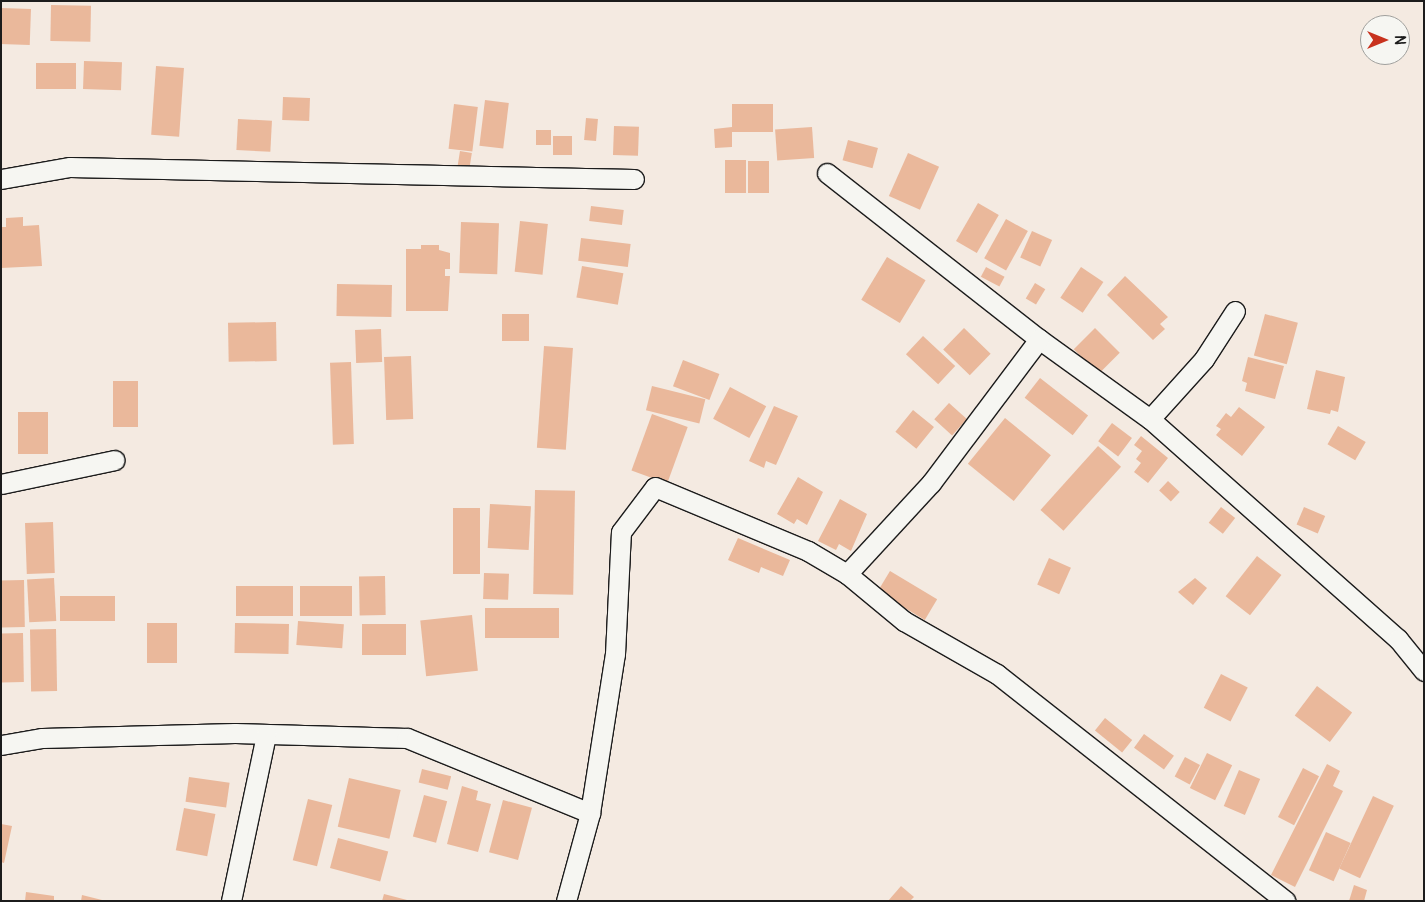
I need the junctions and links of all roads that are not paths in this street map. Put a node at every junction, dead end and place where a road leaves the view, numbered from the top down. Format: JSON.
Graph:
{"nodes":[{"id":1,"x":827,"y":173,"type":"dead end"},
{"id":2,"x":1,"y":179,"type":"edge"},
{"id":3,"x":634,"y":179,"type":"dead end"},
{"id":4,"x":1235,"y":311,"type":"dead end"},
{"id":5,"x":1039,"y":339,"type":"junction"},
{"id":6,"x":1150,"y":419,"type":"junction"},
{"id":7,"x":116,"y":460,"type":"dead end"},
{"id":8,"x":1,"y":484,"type":"edge"},
{"id":9,"x":846,"y":574,"type":"junction"},
{"id":10,"x":1424,"y":671,"type":"edge"},
{"id":11,"x":266,"y":735,"type":"junction"},
{"id":12,"x":1,"y":745,"type":"edge"},
{"id":13,"x":590,"y":813,"type":"junction"},
{"id":14,"x":232,"y":901,"type":"edge"},
{"id":15,"x":566,"y":901,"type":"edge"},
{"id":16,"x":1285,"y":901,"type":"edge"}],
"edges":[{"from":1,"to":5,"type":"street"},
{"from":2,"to":3,"type":"street"},
{"from":4,"to":6,"type":"street"},
{"from":5,"to":6,"type":"street"},
{"from":5,"to":9,"type":"street"},
{"from":6,"to":10,"type":"street"},
{"from":7,"to":8,"type":"street"},
{"from":9,"to":13,"type":"street"},
{"from":9,"to":16,"type":"street"},
{"from":11,"to":12,"type":"street"},
{"from":11,"to":13,"type":"street"},
{"from":11,"to":14,"type":"street"},
{"from":13,"to":15,"type":"street"}]}
